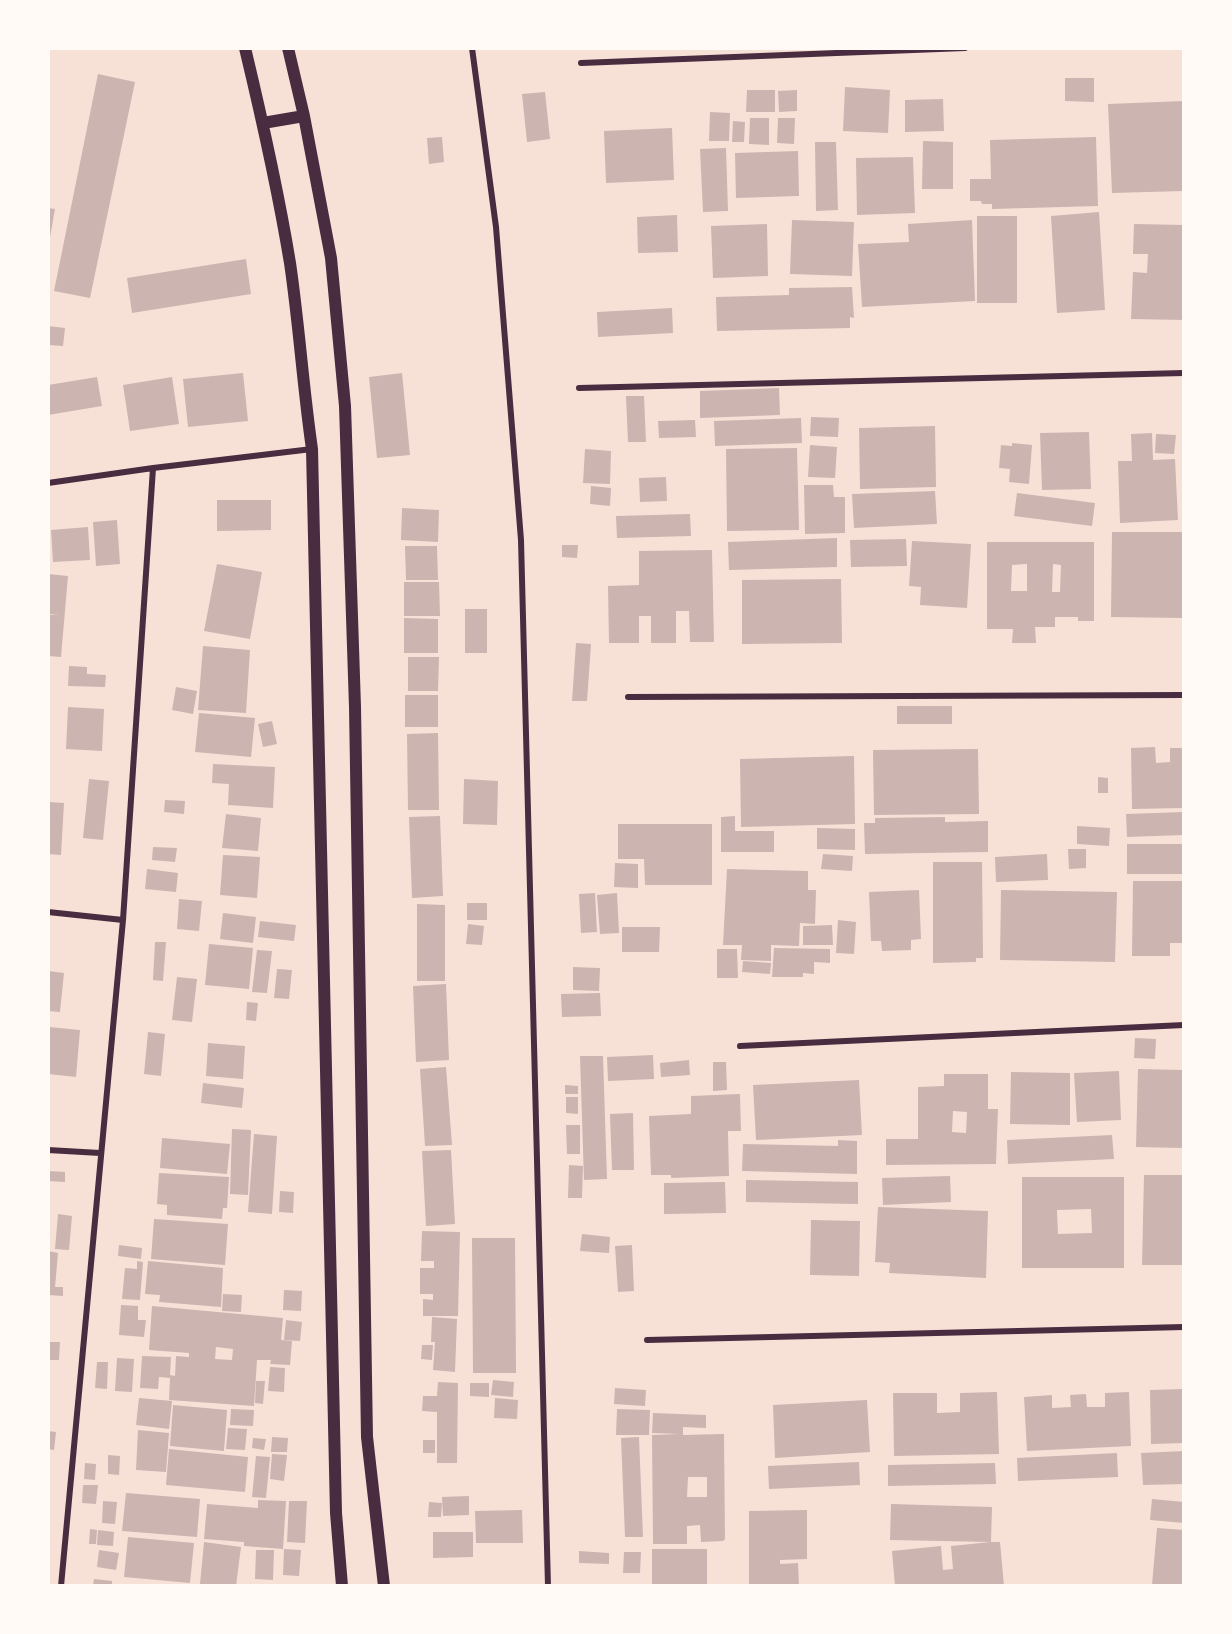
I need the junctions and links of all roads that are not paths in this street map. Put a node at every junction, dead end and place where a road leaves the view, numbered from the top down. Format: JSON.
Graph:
{"nodes":[{"id":1,"x":244,"y":48,"type":"edge"},
{"id":2,"x":288,"y":48,"type":"edge"},
{"id":3,"x":472,"y":48,"type":"edge"},
{"id":4,"x":965,"y":48,"type":"edge"},
{"id":5,"x":581,"y":63,"type":"dead end"},
{"id":6,"x":304,"y":116,"type":"junction"},
{"id":7,"x":263,"y":123,"type":"junction"},
{"id":8,"x":1184,"y":373,"type":"edge"},
{"id":9,"x":579,"y":388,"type":"dead end"},
{"id":10,"x":312,"y":448,"type":"junction"},
{"id":11,"x":153,"y":468,"type":"junction"},
{"id":12,"x":48,"y":483,"type":"edge"},
{"id":13,"x":1184,"y":695,"type":"edge"},
{"id":14,"x":628,"y":697,"type":"dead end"},
{"id":15,"x":48,"y":912,"type":"edge"},
{"id":16,"x":123,"y":920,"type":"junction"},
{"id":17,"x":1184,"y":1025,"type":"edge"},
{"id":18,"x":740,"y":1046,"type":"dead end"},
{"id":19,"x":48,"y":1150,"type":"edge"},
{"id":20,"x":100,"y":1153,"type":"junction"},
{"id":21,"x":1184,"y":1327,"type":"edge"},
{"id":22,"x":647,"y":1340,"type":"dead end"},
{"id":23,"x":61,"y":1586,"type":"edge"},
{"id":24,"x":342,"y":1586,"type":"edge"},
{"id":25,"x":384,"y":1586,"type":"edge"},
{"id":26,"x":548,"y":1586,"type":"edge"}],
"edges":[{"from":1,"to":7,"type":"main road"},
{"from":2,"to":6,"type":"main road"},
{"from":3,"to":26,"type":"street"},
{"from":4,"to":5,"type":"street"},
{"from":6,"to":7,"type":"main road"},
{"from":6,"to":25,"type":"main road"},
{"from":7,"to":10,"type":"main road"},
{"from":8,"to":9,"type":"street"},
{"from":10,"to":11,"type":"street"},
{"from":10,"to":24,"type":"main road"},
{"from":11,"to":12,"type":"street"},
{"from":11,"to":16,"type":"street"},
{"from":13,"to":14,"type":"street"},
{"from":15,"to":16,"type":"street"},
{"from":16,"to":20,"type":"street"},
{"from":17,"to":18,"type":"street"},
{"from":19,"to":20,"type":"street"},
{"from":20,"to":23,"type":"street"},
{"from":21,"to":22,"type":"street"}]}
